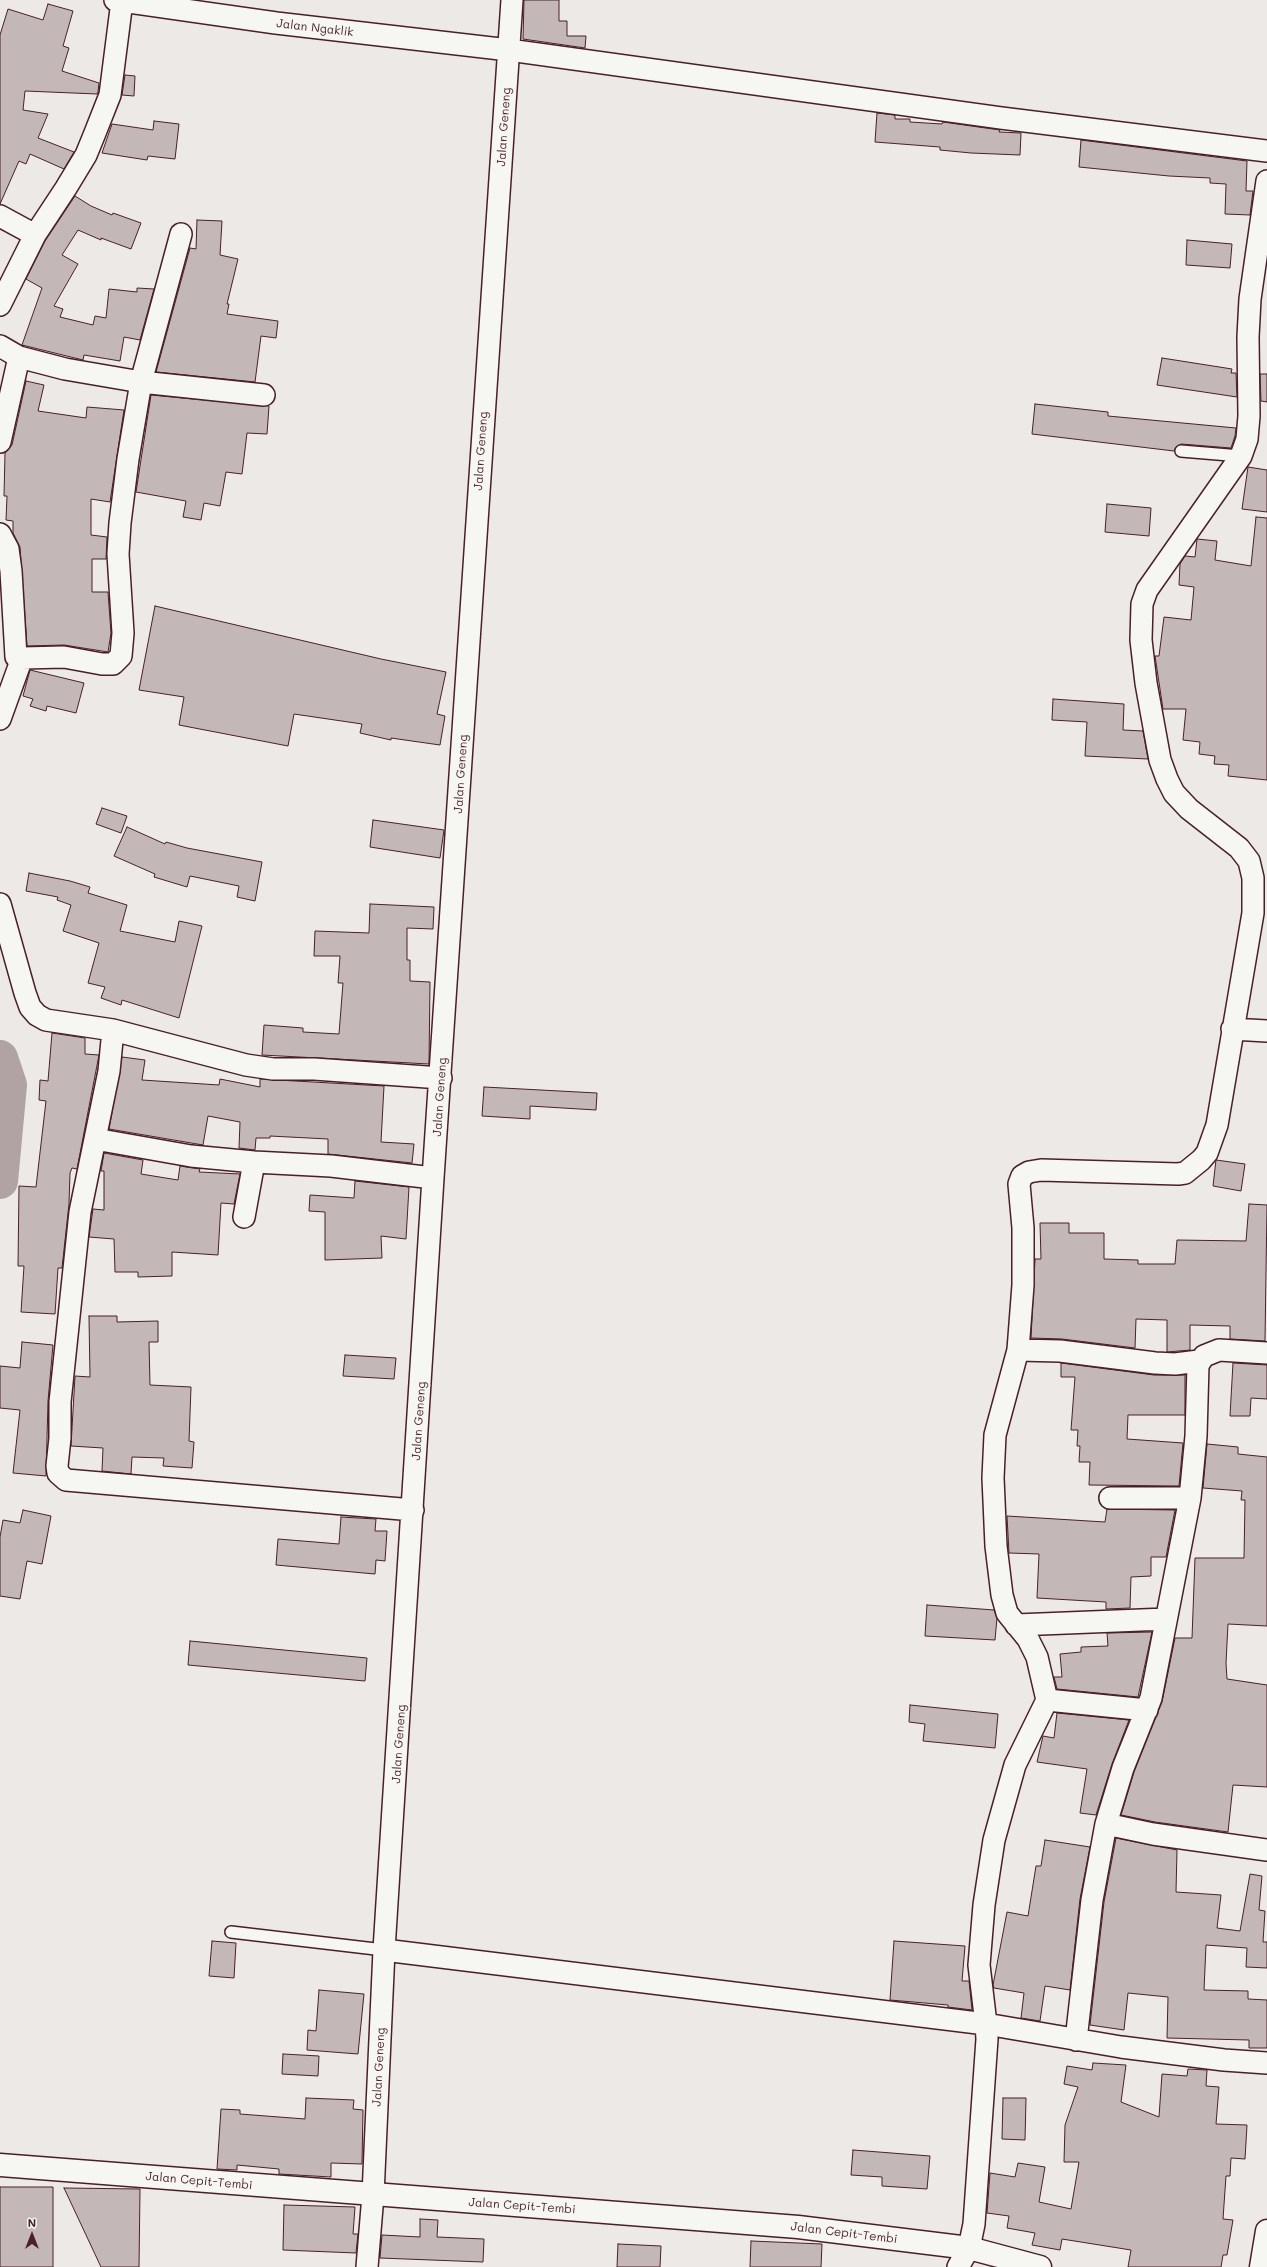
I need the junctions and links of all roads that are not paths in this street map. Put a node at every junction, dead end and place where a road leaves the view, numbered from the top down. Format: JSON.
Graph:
{"nodes":[{"id":1,"x":512,"y":0,"type":"edge"},
{"id":2,"x":118,"y":1,"type":"edge"},
{"id":3,"x":509,"y":50,"type":"junction"},
{"id":4,"x":1267,"y":151,"type":"edge"},
{"id":5,"x":1267,"y":181,"type":"edge"},
{"id":6,"x":0,"y":216,"type":"edge"},
{"id":7,"x":182,"y":234,"type":"dead end"},
{"id":8,"x":35,"y":235,"type":"junction"},
{"id":9,"x":0,"y":305,"type":"edge"},
{"id":10,"x":0,"y":346,"type":"edge"},
{"id":11,"x":19,"y":357,"type":"junction"},
{"id":12,"x":141,"y":382,"type":"junction"},
{"id":13,"x":264,"y":395,"type":"dead end"},
{"id":14,"x":0,"y":442,"type":"edge"},
{"id":15,"x":1180,"y":452,"type":"dead end"},
{"id":16,"x":1241,"y":456,"type":"junction"},
{"id":17,"x":0,"y":534,"type":"edge"},
{"id":18,"x":12,"y":657,"type":"edge"},
{"id":19,"x":0,"y":719,"type":"edge"},
{"id":20,"x":0,"y":904,"type":"edge"},
{"id":21,"x":1232,"y":1029,"type":"junction"},
{"id":22,"x":113,"y":1030,"type":"junction"},
{"id":23,"x":1267,"y":1031,"type":"edge"},
{"id":24,"x":441,"y":1078,"type":"junction"},
{"id":25,"x":95,"y":1139,"type":"junction"},
{"id":26,"x":254,"y":1162,"type":"junction"},
{"id":27,"x":433,"y":1178,"type":"junction"},
{"id":28,"x":244,"y":1216,"type":"dead end"},
{"id":29,"x":1018,"y":1350,"type":"junction"},
{"id":30,"x":1267,"y":1352,"type":"edge"},
{"id":31,"x":1199,"y":1361,"type":"junction"},
{"id":32,"x":1110,"y":1498,"type":"dead end"},
{"id":33,"x":1190,"y":1498,"type":"junction"},
{"id":34,"x":413,"y":1510,"type":"junction"},
{"id":35,"x":1166,"y":1619,"type":"junction"},
{"id":36,"x":1016,"y":1625,"type":"junction"},
{"id":37,"x":1047,"y":1700,"type":"junction"},
{"id":38,"x":1146,"y":1710,"type":"junction"},
{"id":39,"x":1106,"y":1824,"type":"junction"},
{"id":40,"x":1267,"y":1850,"type":"edge"},
{"id":41,"x":231,"y":1932,"type":"dead end"},
{"id":42,"x":384,"y":1950,"type":"junction"},
{"id":43,"x":986,"y":2024,"type":"junction"},
{"id":44,"x":1076,"y":2040,"type":"junction"},
{"id":45,"x":1267,"y":2063,"type":"edge"},
{"id":46,"x":0,"y":2165,"type":"edge"},
{"id":47,"x":373,"y":2195,"type":"junction"},
{"id":48,"x":1267,"y":2231,"type":"edge"},
{"id":49,"x":969,"y":2248,"type":"junction"},
{"id":50,"x":367,"y":2267,"type":"edge"},
{"id":51,"x":958,"y":2267,"type":"edge"},
{"id":52,"x":1040,"y":2267,"type":"edge"},
{"id":53,"x":1261,"y":2267,"type":"edge"}],
"edges":[{"from":1,"to":3,"type":"street","name":"Jalan Geneng"},
{"from":2,"to":3,"type":"street","name":"Jalan Ngaklik"},
{"from":2,"to":8,"type":"street"},
{"from":3,"to":4,"type":"street","name":"Jalan Ngaklik"},
{"from":3,"to":24,"type":"street","name":"Jalan Geneng"},
{"from":5,"to":16,"type":"street"},
{"from":6,"to":8,"type":"street"},
{"from":7,"to":12,"type":"street"},
{"from":8,"to":9,"type":"street"},
{"from":10,"to":11,"type":"street"},
{"from":11,"to":12,"type":"street"},
{"from":11,"to":14,"type":"street"},
{"from":12,"to":13,"type":"street"},
{"from":12,"to":18,"type":"street"},
{"from":15,"to":16,"type":"lane"},
{"from":16,"to":21,"type":"street"},
{"from":17,"to":18,"type":"street"},
{"from":18,"to":19,"type":"street"},
{"from":20,"to":22,"type":"street"},
{"from":21,"to":23,"type":"street"},
{"from":21,"to":29,"type":"street"},
{"from":22,"to":24,"type":"street"},
{"from":22,"to":25,"type":"street"},
{"from":24,"to":27,"type":"street","name":"Jalan Geneng"},
{"from":25,"to":26,"type":"street"},
{"from":25,"to":34,"type":"street"},
{"from":26,"to":27,"type":"street"},
{"from":26,"to":28,"type":"street"},
{"from":27,"to":34,"type":"street","name":"Jalan Geneng"},
{"from":29,"to":31,"type":"street"},
{"from":29,"to":36,"type":"street"},
{"from":30,"to":31,"type":"street"},
{"from":31,"to":33,"type":"street"},
{"from":32,"to":33,"type":"street"},
{"from":33,"to":35,"type":"street"},
{"from":34,"to":42,"type":"street","name":"Jalan Geneng"},
{"from":35,"to":36,"type":"street"},
{"from":35,"to":38,"type":"street"},
{"from":36,"to":37,"type":"street"},
{"from":37,"to":38,"type":"street"},
{"from":37,"to":43,"type":"street"},
{"from":38,"to":39,"type":"street"},
{"from":39,"to":40,"type":"street"},
{"from":39,"to":44,"type":"street"},
{"from":41,"to":42,"type":"lane"},
{"from":42,"to":43,"type":"street"},
{"from":42,"to":47,"type":"street","name":"Jalan Geneng"},
{"from":43,"to":44,"type":"street"},
{"from":43,"to":49,"type":"street"},
{"from":44,"to":45,"type":"street"},
{"from":46,"to":47,"type":"main road","name":"Jalan Cepit-Tembi"},
{"from":47,"to":49,"type":"main road","name":"Jalan Cepit-Tembi"},
{"from":47,"to":50,"type":"street","name":"Jalan Geneng"},
{"from":48,"to":53,"type":"main road"},
{"from":49,"to":51,"type":"street"},
{"from":49,"to":52,"type":"main road","name":"Jalan Cepit-Tembi"}]}
